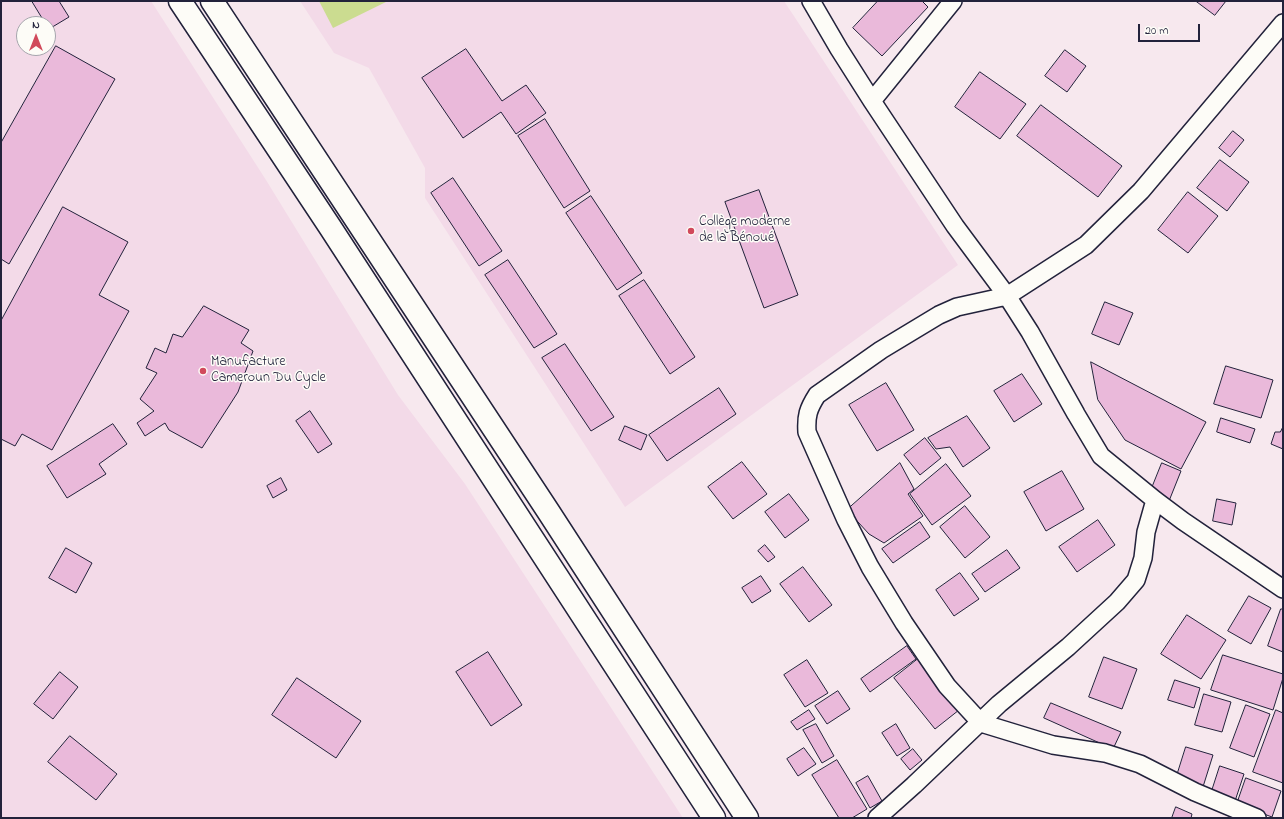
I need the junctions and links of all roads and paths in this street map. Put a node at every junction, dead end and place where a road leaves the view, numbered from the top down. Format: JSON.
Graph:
{"nodes":[{"id":1,"x":180,"y":1,"type":"edge"},
{"id":2,"x":212,"y":1,"type":"edge"},
{"id":3,"x":812,"y":1,"type":"edge"},
{"id":4,"x":953,"y":1,"type":"edge"},
{"id":5,"x":1283,"y":23,"type":"edge"},
{"id":6,"x":872,"y":101,"type":"junction"},
{"id":7,"x":304,"y":140,"type":"junction"},
{"id":8,"x":283,"y":155,"type":"junction"},
{"id":9,"x":1007,"y":296,"type":"junction"},
{"id":10,"x":1155,"y":500,"type":"junction"},
{"id":11,"x":1283,"y":589,"type":"edge"},
{"id":12,"x":981,"y":722,"type":"junction"},
{"id":13,"x":691,"y":734,"type":"junction"},
{"id":14,"x":668,"y":747,"type":"junction"},
{"id":15,"x":714,"y":818,"type":"edge"},
{"id":16,"x":747,"y":818,"type":"edge"},
{"id":17,"x":877,"y":818,"type":"edge"},
{"id":18,"x":1257,"y":818,"type":"edge"}],
"edges":[{"from":1,"to":8,"type":"main road"},
{"from":2,"to":7,"type":"main road"},
{"from":3,"to":6,"type":"street"},
{"from":4,"to":6,"type":"street"},
{"from":5,"to":9,"type":"street"},
{"from":6,"to":9,"type":"street"},
{"from":7,"to":8,"type":"main road"},
{"from":7,"to":13,"type":"main road"},
{"from":8,"to":14,"type":"main road"},
{"from":9,"to":10,"type":"street"},
{"from":9,"to":12,"type":"street"},
{"from":10,"to":11,"type":"street"},
{"from":10,"to":12,"type":"street"},
{"from":12,"to":17,"type":"street"},
{"from":12,"to":18,"type":"street"},
{"from":13,"to":14,"type":"main road"},
{"from":13,"to":16,"type":"main road"},
{"from":14,"to":15,"type":"main road"}]}
